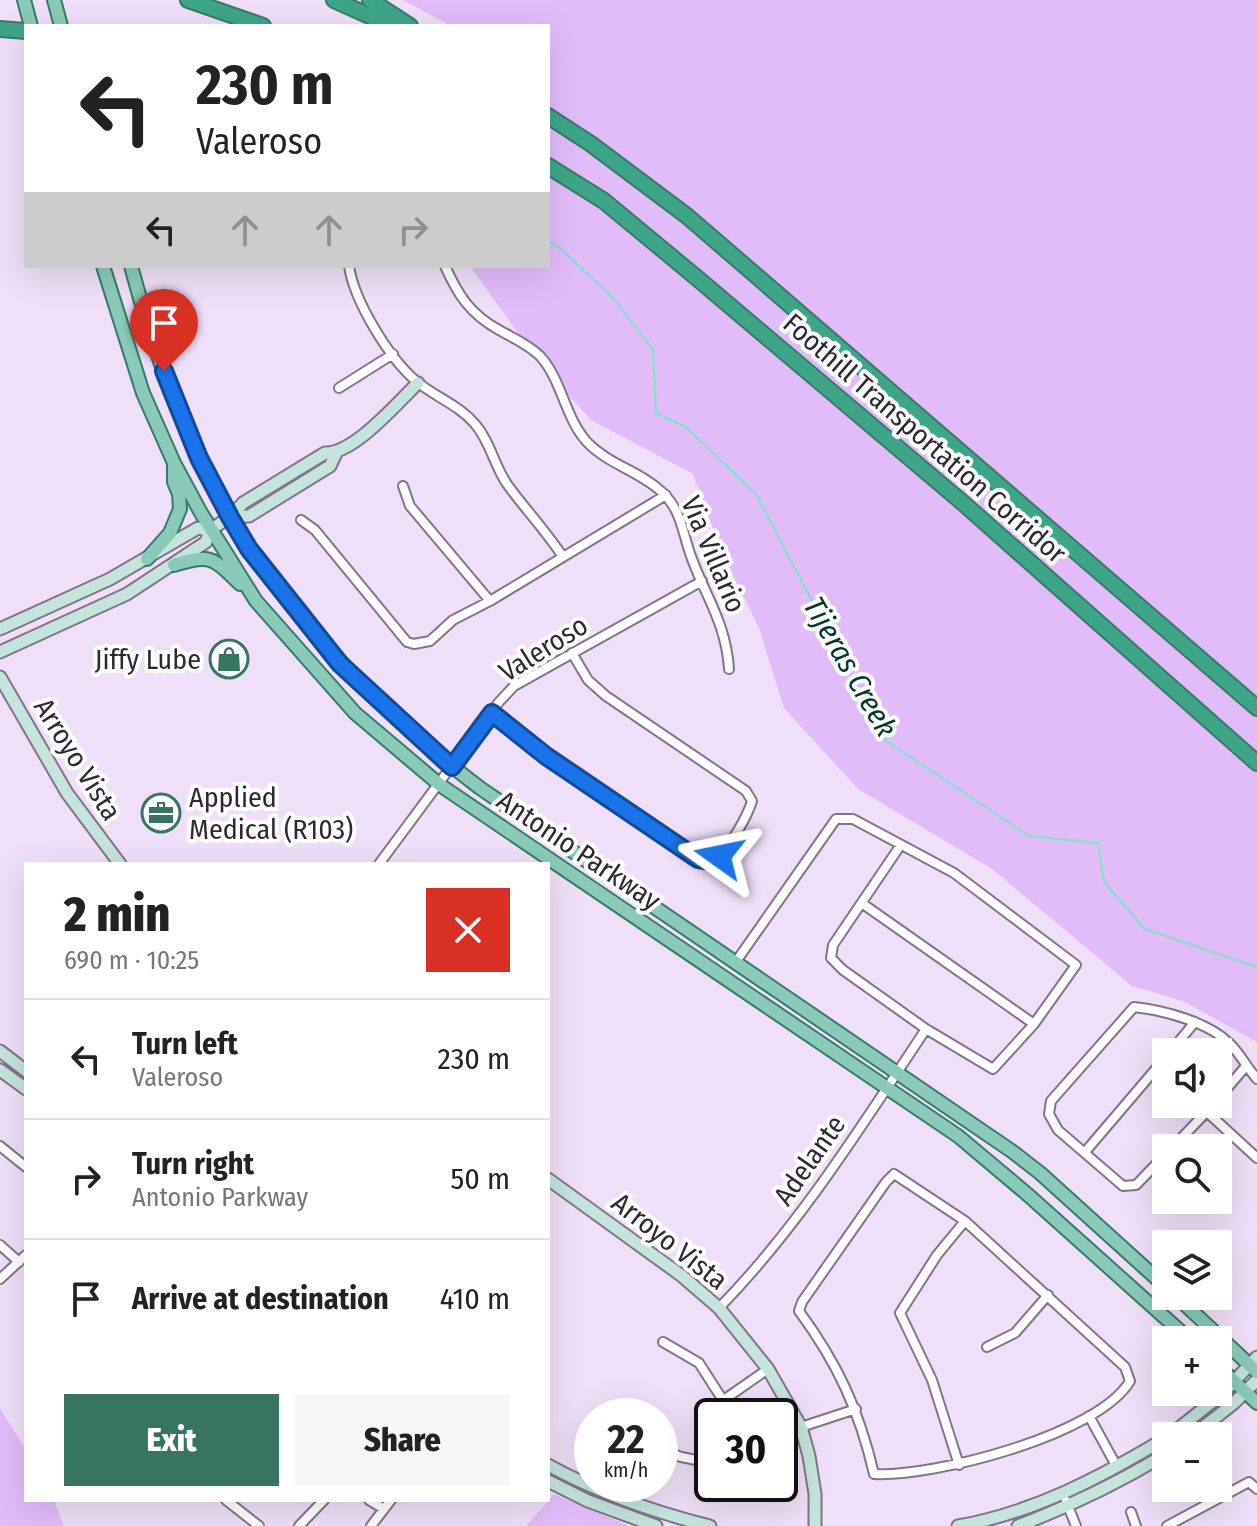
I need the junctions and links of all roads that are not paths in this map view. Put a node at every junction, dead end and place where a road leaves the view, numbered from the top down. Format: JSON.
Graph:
{"nodes":[{"id":1,"x":24,"y":0,"type":"edge"},
{"id":2,"x":54,"y":0,"type":"edge"},
{"id":3,"x":188,"y":0,"type":"edge"},
{"id":4,"x":370,"y":0,"type":"edge"},
{"id":5,"x":341,"y":3,"type":"edge"},
{"id":6,"x":30,"y":24,"type":"edge"},
{"id":7,"x":60,"y":24,"type":"edge"},
{"id":8,"x":257,"y":24,"type":"edge"},
{"id":9,"x":388,"y":24,"type":"edge"},
{"id":10,"x":407,"y":24,"type":"edge"},
{"id":11,"x":0,"y":29,"type":"edge"},
{"id":12,"x":24,"y":31,"type":"edge"},
{"id":13,"x":550,"y":117,"type":"edge"},
{"id":14,"x":550,"y":167,"type":"edge"},
{"id":15,"x":550,"y":179,"type":"edge"},
{"id":16,"x":604,"y":201,"type":"junction"},
{"id":17,"x":104,"y":268,"type":"edge"},
{"id":18,"x":132,"y":268,"type":"edge"},
{"id":19,"x":350,"y":268,"type":"edge"},
{"id":20,"x":446,"y":268,"type":"edge"},
{"id":21,"x":393,"y":354,"type":"junction"},
{"id":22,"x":418,"y":383,"type":"junction"},
{"id":23,"x":339,"y":388,"type":"dead end"},
{"id":24,"x":174,"y":463,"type":"junction"},
{"id":25,"x":403,"y":486,"type":"dead end"},
{"id":26,"x":666,"y":495,"type":"junction"},
{"id":27,"x":230,"y":517,"type":"junction"},
{"id":28,"x":301,"y":520,"type":"dead end"},
{"id":29,"x":210,"y":530,"type":"junction"},
{"id":30,"x":563,"y":557,"type":"junction"},
{"id":31,"x":147,"y":559,"type":"junction"},
{"id":32,"x":174,"y":565,"type":"junction"},
{"id":33,"x":702,"y":581,"type":"junction"},
{"id":34,"x":256,"y":601,"type":"junction"},
{"id":35,"x":490,"y":601,"type":"junction"},
{"id":36,"x":0,"y":629,"type":"edge"},
{"id":37,"x":0,"y":652,"type":"edge"},
{"id":38,"x":572,"y":653,"type":"junction"},
{"id":39,"x":729,"y":669,"type":"dead end"},
{"id":40,"x":0,"y":677,"type":"edge"},
{"id":41,"x":1257,"y":708,"type":"edge"},
{"id":42,"x":492,"y":713,"type":"junction"},
{"id":43,"x":1257,"y":763,"type":"edge"},
{"id":44,"x":452,"y":767,"type":"junction"},
{"id":45,"x":440,"y":785,"type":"junction"},
{"id":46,"x":900,"y":846,"type":"junction"},
{"id":47,"x":119,"y":862,"type":"edge"},
{"id":48,"x":381,"y":862,"type":"edge"},
{"id":49,"x":863,"y":904,"type":"junction"},
{"id":50,"x":735,"y":963,"type":"junction"},
{"id":51,"x":1195,"y":1022,"type":"junction"},
{"id":52,"x":1034,"y":1024,"type":"junction"},
{"id":53,"x":926,"y":1029,"type":"junction"},
{"id":54,"x":1182,"y":1038,"type":"edge"},
{"id":55,"x":0,"y":1051,"type":"edge"},
{"id":56,"x":0,"y":1060,"type":"edge"},
{"id":57,"x":1246,"y":1066,"type":"junction"},
{"id":58,"x":24,"y":1069,"type":"edge"},
{"id":59,"x":0,"y":1070,"type":"edge"},
{"id":60,"x":897,"y":1072,"type":"junction"},
{"id":61,"x":1152,"y":1073,"type":"edge"},
{"id":62,"x":24,"y":1078,"type":"edge"},
{"id":63,"x":1257,"y":1079,"type":"edge"},
{"id":64,"x":1232,"y":1082,"type":"edge"},
{"id":65,"x":24,"y":1088,"type":"edge"},
{"id":66,"x":885,"y":1089,"type":"junction"},
{"id":67,"x":1201,"y":1118,"type":"edge"},
{"id":68,"x":1214,"y":1118,"type":"edge"},
{"id":69,"x":1186,"y":1134,"type":"edge"},
{"id":70,"x":0,"y":1146,"type":"edge"},
{"id":71,"x":1085,"y":1152,"type":"junction"},
{"id":72,"x":1257,"y":1158,"type":"edge"},
{"id":73,"x":24,"y":1165,"type":"edge"},
{"id":74,"x":1152,"y":1168,"type":"edge"},
{"id":75,"x":550,"y":1180,"type":"edge"},
{"id":76,"x":965,"y":1221,"type":"junction"},
{"id":77,"x":0,"y":1245,"type":"edge"},
{"id":78,"x":23,"y":1258,"type":"edge"},
{"id":79,"x":1152,"y":1274,"type":"edge"},
{"id":80,"x":0,"y":1279,"type":"edge"},
{"id":81,"x":1048,"y":1295,"type":"junction"},
{"id":82,"x":719,"y":1308,"type":"junction"},
{"id":83,"x":1192,"y":1310,"type":"edge"},
{"id":84,"x":1174,"y":1326,"type":"edge"},
{"id":85,"x":663,"y":1342,"type":"dead end"},
{"id":86,"x":987,"y":1347,"type":"dead end"},
{"id":87,"x":1254,"y":1364,"type":"edge"},
{"id":88,"x":768,"y":1369,"type":"junction"},
{"id":89,"x":1232,"y":1378,"type":"edge"},
{"id":90,"x":1257,"y":1380,"type":"edge"},
{"id":91,"x":1235,"y":1381,"type":"junction"},
{"id":92,"x":1245,"y":1393,"type":"junction"},
{"id":93,"x":724,"y":1398,"type":"edge"},
{"id":94,"x":726,"y":1398,"type":"edge"},
{"id":95,"x":1257,"y":1403,"type":"edge"},
{"id":96,"x":856,"y":1409,"type":"junction"},
{"id":97,"x":1089,"y":1416,"type":"junction"},
{"id":98,"x":1187,"y":1422,"type":"edge"},
{"id":99,"x":1209,"y":1422,"type":"edge"},
{"id":100,"x":801,"y":1427,"type":"junction"},
{"id":101,"x":1152,"y":1446,"type":"edge"},
{"id":102,"x":1152,"y":1463,"type":"edge"},
{"id":103,"x":959,"y":1465,"type":"junction"},
{"id":104,"x":550,"y":1466,"type":"edge"},
{"id":105,"x":1117,"y":1467,"type":"junction"},
{"id":106,"x":550,"y":1482,"type":"edge"},
{"id":107,"x":1257,"y":1489,"type":"edge"},
{"id":108,"x":1064,"y":1493,"type":"junction"},
{"id":109,"x":229,"y":1502,"type":"edge"},
{"id":110,"x":322,"y":1502,"type":"edge"},
{"id":111,"x":372,"y":1502,"type":"edge"},
{"id":112,"x":389,"y":1502,"type":"edge"},
{"id":113,"x":1068,"y":1506,"type":"junction"},
{"id":114,"x":384,"y":1509,"type":"junction"},
{"id":115,"x":1131,"y":1512,"type":"dead end"},
{"id":116,"x":259,"y":1526,"type":"edge"},
{"id":117,"x":299,"y":1526,"type":"edge"},
{"id":118,"x":371,"y":1526,"type":"edge"},
{"id":119,"x":656,"y":1526,"type":"edge"},
{"id":120,"x":710,"y":1526,"type":"edge"},
{"id":121,"x":815,"y":1526,"type":"edge"},
{"id":122,"x":958,"y":1526,"type":"edge"},
{"id":123,"x":1018,"y":1526,"type":"edge"},
{"id":124,"x":1076,"y":1526,"type":"edge"},
{"id":125,"x":1136,"y":1526,"type":"edge"},
{"id":126,"x":1167,"y":1526,"type":"edge"}],
"edges":[{"from":1,"to":6,"type":"main road"},
{"from":2,"to":7,"type":"main road"},
{"from":3,"to":8,"type":"highway"},
{"from":4,"to":10,"type":"highway"},
{"from":5,"to":9,"type":"highway"},
{"from":11,"to":12,"type":"highway"},
{"from":13,"to":41,"type":"highway","name":"Foothill Transportation Corridor"},
{"from":14,"to":16,"type":"highway","name":"Foothill Transportation Corridor"},
{"from":15,"to":16,"type":"highway"},
{"from":16,"to":43,"type":"highway","name":"Foothill Transportation Corridor"},
{"from":17,"to":24,"type":"main road","name":"Antonio Parkway"},
{"from":18,"to":27,"type":"main road","name":"Antonio Parkway"},
{"from":19,"to":21,"type":"street"},
{"from":20,"to":26,"type":"street","name":"Via Villario"},
{"from":21,"to":22,"type":"street"},
{"from":21,"to":23,"type":"street"},
{"from":22,"to":27,"type":"main road"},
{"from":22,"to":30,"type":"street"},
{"from":24,"to":29,"type":"main road","name":"Antonio Parkway"},
{"from":24,"to":31,"type":"main road"},
{"from":25,"to":35,"type":"street"},
{"from":26,"to":30,"type":"street"},
{"from":26,"to":33,"type":"street","name":"Via Villario"},
{"from":27,"to":29,"type":"main road"},
{"from":27,"to":44,"type":"main road","name":"Antonio Parkway"},
{"from":28,"to":35,"type":"street"},
{"from":29,"to":31,"type":"main road"},
{"from":29,"to":32,"type":"main road"},
{"from":29,"to":34,"type":"main road","name":"Antonio Parkway"},
{"from":30,"to":35,"type":"street"},
{"from":31,"to":36,"type":"main road"},
{"from":32,"to":34,"type":"main road"},
{"from":32,"to":37,"type":"main road"},
{"from":33,"to":38,"type":"street","name":"Valeroso"},
{"from":33,"to":39,"type":"street","name":"Via Villario"},
{"from":34,"to":45,"type":"main road","name":"Antonio Parkway"},
{"from":38,"to":42,"type":"street","name":"Valeroso"},
{"from":38,"to":42,"type":"street"},
{"from":40,"to":47,"type":"main road","name":"Arroyo Vista"},
{"from":42,"to":44,"type":"street","name":"Valeroso"},
{"from":44,"to":45,"type":"street","name":"Valeroso"},
{"from":44,"to":50,"type":"main road","name":"Antonio Parkway"},
{"from":45,"to":48,"type":"street","name":"Valeroso"},
{"from":45,"to":66,"type":"main road","name":"Antonio Parkway"},
{"from":46,"to":49,"type":"street"},
{"from":46,"to":50,"type":"street"},
{"from":46,"to":52,"type":"street"},
{"from":49,"to":52,"type":"street"},
{"from":49,"to":53,"type":"street"},
{"from":50,"to":60,"type":"main road","name":"Antonio Parkway"},
{"from":51,"to":54,"type":"street"},
{"from":51,"to":57,"type":"street"},
{"from":51,"to":71,"type":"street"},
{"from":52,"to":53,"type":"street"},
{"from":53,"to":60,"type":"street","name":"Adelante"},
{"from":55,"to":58,"type":"main road"},
{"from":56,"to":62,"type":"main road"},
{"from":57,"to":63,"type":"street"},
{"from":57,"to":64,"type":"street"},
{"from":59,"to":65,"type":"main road"},
{"from":60,"to":66,"type":"street","name":"Adelante"},
{"from":60,"to":79,"type":"main road","name":"Antonio Parkway"},
{"from":61,"to":71,"type":"street"},
{"from":66,"to":82,"type":"street","name":"Adelante"},
{"from":66,"to":84,"type":"main road","name":"Antonio Parkway"},
{"from":67,"to":69,"type":"street"},
{"from":68,"to":72,"type":"street"},
{"from":70,"to":73,"type":"street"},
{"from":71,"to":74,"type":"street"},
{"from":75,"to":82,"type":"main road","name":"Arroyo Vista"},
{"from":76,"to":81,"type":"street"},
{"from":76,"to":96,"type":"street"},
{"from":76,"to":103,"type":"street"},
{"from":77,"to":78,"type":"street"},
{"from":78,"to":80,"type":"street"},
{"from":81,"to":86,"type":"street"},
{"from":81,"to":97,"type":"street"},
{"from":82,"to":88,"type":"main road","name":"Arroyo Vista"},
{"from":83,"to":87,"type":"main road"},
{"from":85,"to":93,"type":"street"},
{"from":87,"to":91,"type":"main road"},
{"from":88,"to":94,"type":"street"},
{"from":88,"to":100,"type":"main road","name":"Arroyo Vista"},
{"from":89,"to":91,"type":"main road"},
{"from":90,"to":92,"type":"main road"},
{"from":91,"to":92,"type":"main road"},
{"from":91,"to":98,"type":"main road"},
{"from":92,"to":95,"type":"main road"},
{"from":92,"to":99,"type":"main road"},
{"from":96,"to":100,"type":"street"},
{"from":96,"to":103,"type":"street"},
{"from":97,"to":103,"type":"street"},
{"from":97,"to":105,"type":"street"},
{"from":100,"to":121,"type":"main road","name":"Arroyo Vista"},
{"from":101,"to":105,"type":"main road"},
{"from":102,"to":113,"type":"main road"},
{"from":104,"to":120,"type":"main road"},
{"from":105,"to":108,"type":"main road"},
{"from":106,"to":119,"type":"main road"},
{"from":107,"to":126,"type":"street"},
{"from":108,"to":113,"type":"street"},
{"from":108,"to":122,"type":"main road"},
{"from":109,"to":116,"type":"street"},
{"from":110,"to":117,"type":"street"},
{"from":111,"to":114,"type":"street"},
{"from":112,"to":114,"type":"street"},
{"from":113,"to":123,"type":"main road"},
{"from":113,"to":124,"type":"street"},
{"from":114,"to":118,"type":"street"},
{"from":115,"to":125,"type":"street"}]}
